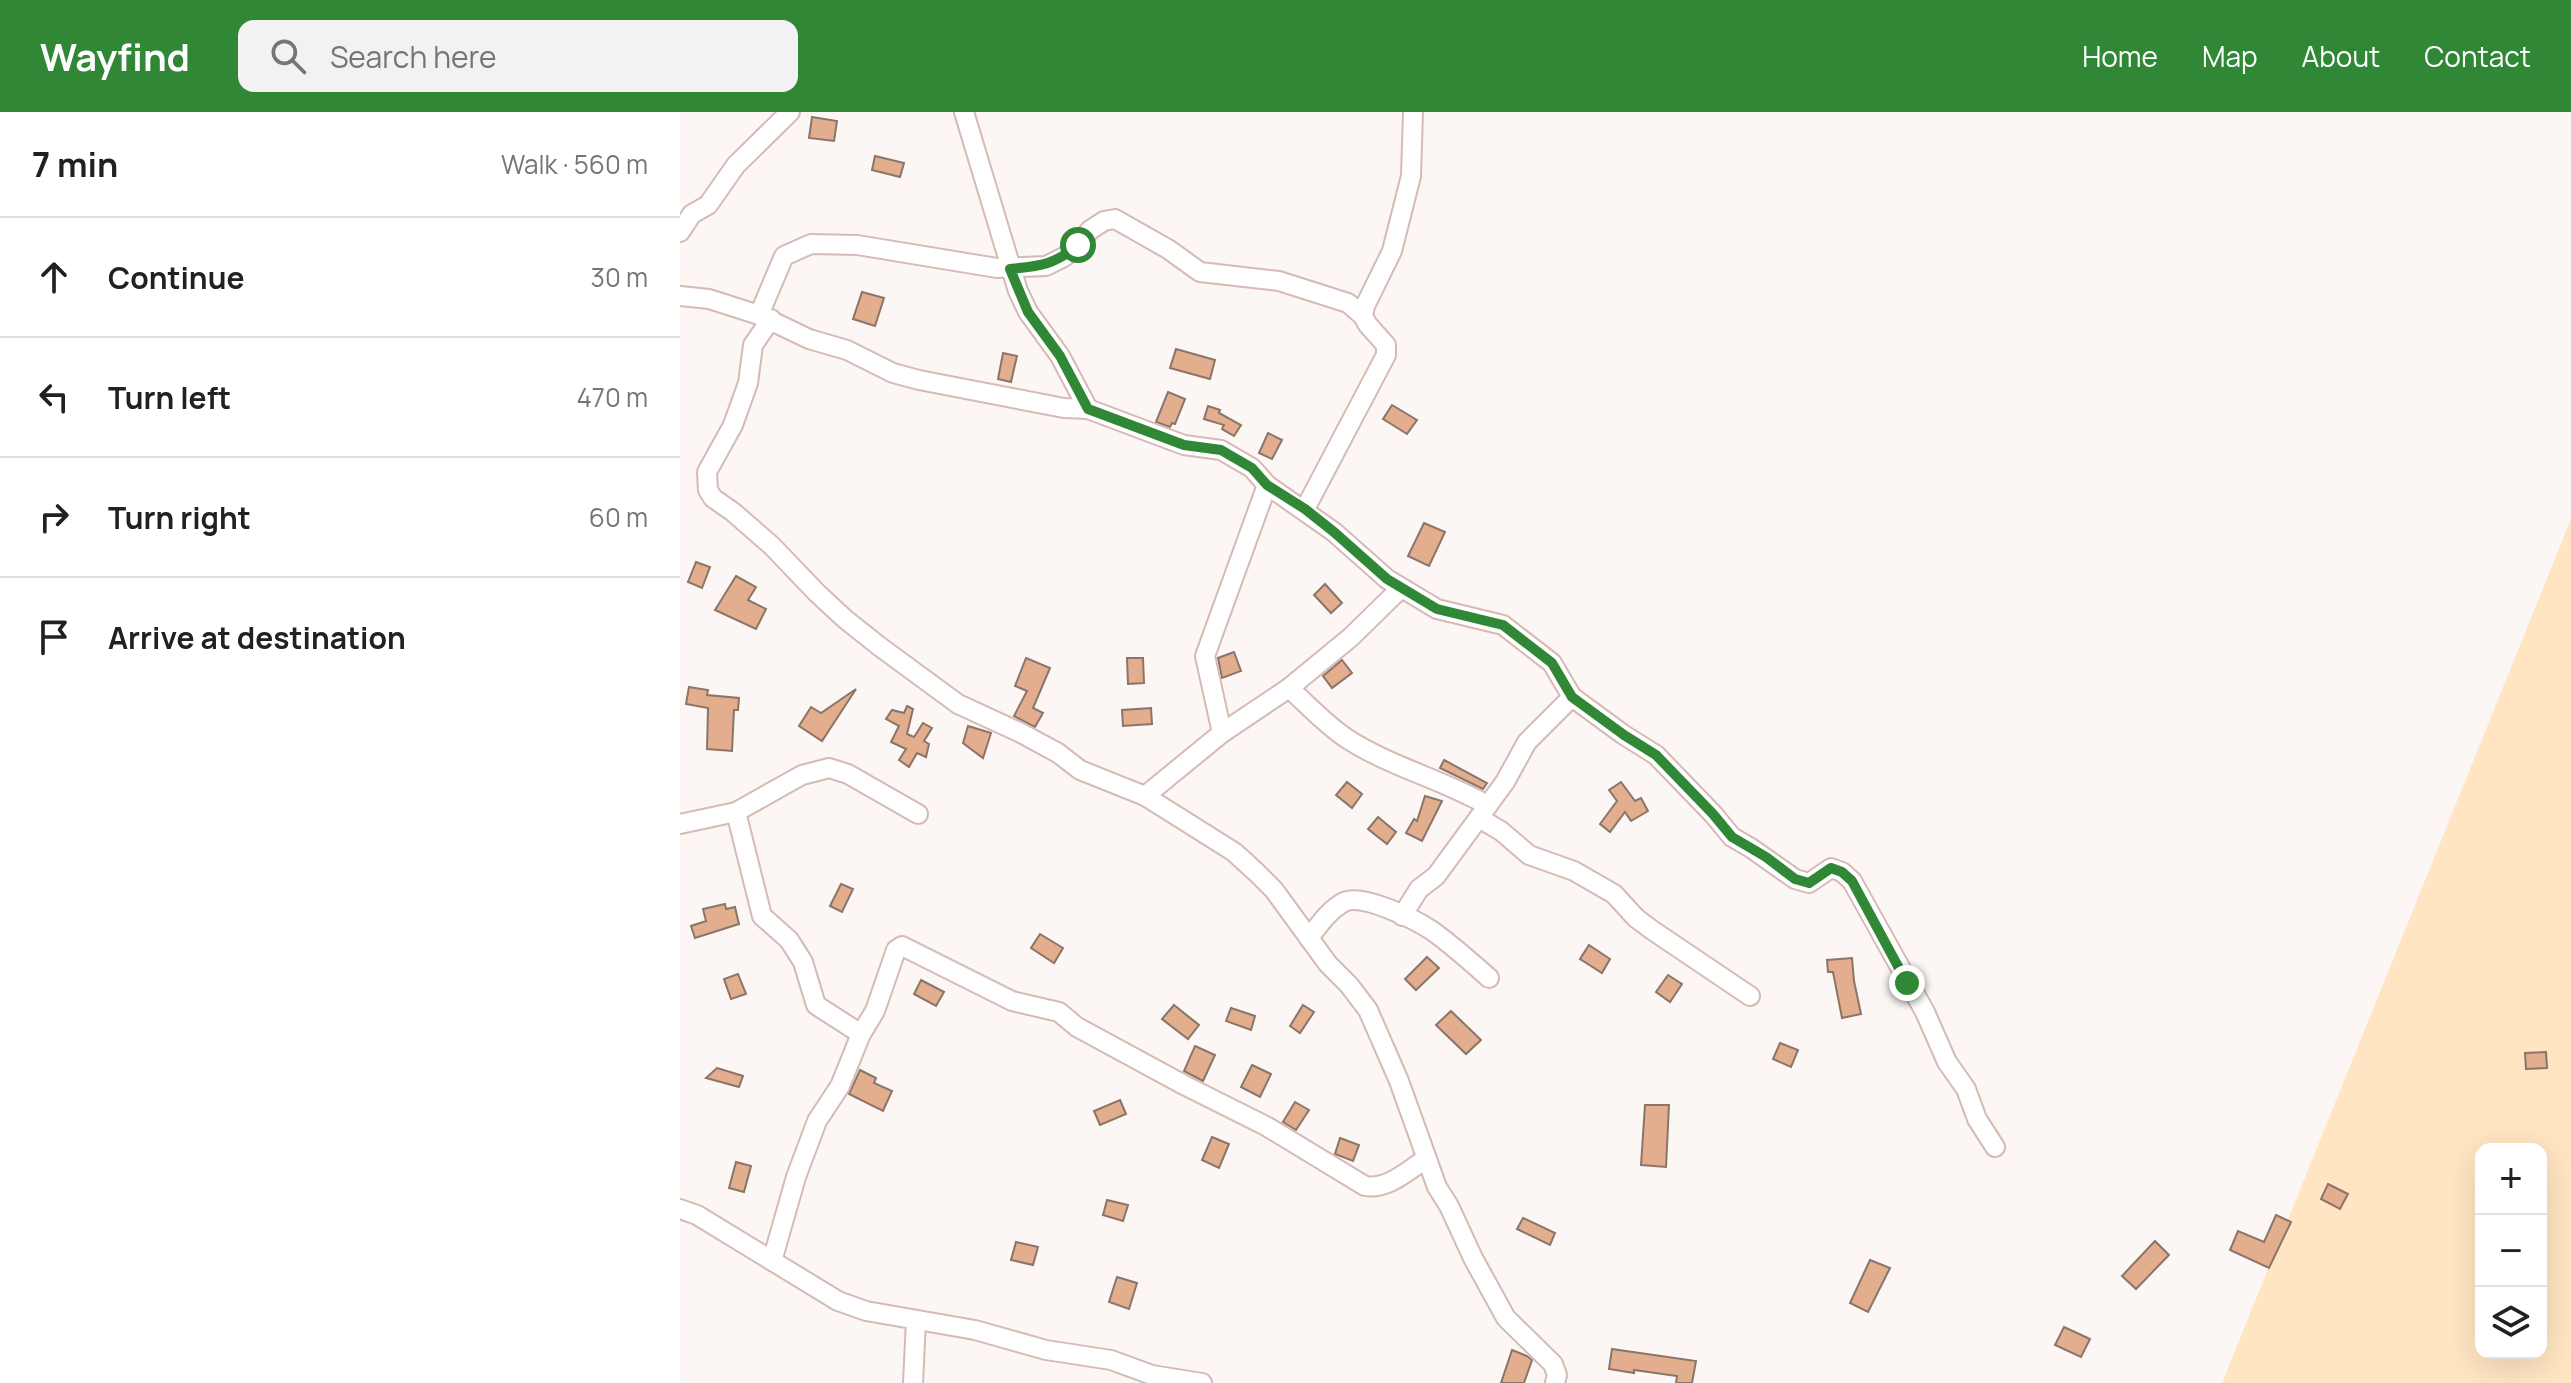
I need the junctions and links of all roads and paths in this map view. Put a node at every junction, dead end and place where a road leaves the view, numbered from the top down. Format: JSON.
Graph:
{"nodes":[{"id":1,"x":790,"y":112,"type":"edge"},
{"id":2,"x":964,"y":112,"type":"edge"},
{"id":3,"x":1413,"y":112,"type":"edge"},
{"id":4,"x":680,"y":232,"type":"edge"},
{"id":5,"x":1010,"y":269,"type":"junction"},
{"id":6,"x":680,"y":296,"type":"edge"},
{"id":7,"x":1363,"y":316,"type":"junction"},
{"id":8,"x":765,"y":317,"type":"junction"},
{"id":9,"x":1088,"y":409,"type":"junction"},
{"id":10,"x":1267,"y":485,"type":"junction"},
{"id":11,"x":1305,"y":509,"type":"junction"},
{"id":12,"x":1401,"y":588,"type":"junction"},
{"id":13,"x":1289,"y":688,"type":"junction"},
{"id":14,"x":1572,"y":697,"type":"junction"},
{"id":15,"x":1222,"y":733,"type":"junction"},
{"id":16,"x":1145,"y":796,"type":"junction"},
{"id":17,"x":736,"y":812,"type":"junction"},
{"id":18,"x":1483,"y":812,"type":"junction"},
{"id":19,"x":918,"y":814,"type":"dead end"},
{"id":20,"x":680,"y":824,"type":"edge"},
{"id":21,"x":1402,"y":916,"type":"junction"},
{"id":22,"x":1309,"y":938,"type":"junction"},
{"id":23,"x":1489,"y":978,"type":"dead end"},
{"id":24,"x":1750,"y":996,"type":"dead end"},
{"id":25,"x":861,"y":1034,"type":"junction"},
{"id":26,"x":1995,"y":1147,"type":"dead end"},
{"id":27,"x":1426,"y":1159,"type":"junction"},
{"id":28,"x":680,"y":1209,"type":"edge"},
{"id":29,"x":772,"y":1261,"type":"junction"},
{"id":30,"x":916,"y":1321,"type":"junction"},
{"id":31,"x":913,"y":1383,"type":"edge"},
{"id":32,"x":1202,"y":1383,"type":"edge"},
{"id":33,"x":1555,"y":1383,"type":"edge"}],
"edges":[{"from":1,"to":4,"type":"street"},
{"from":2,"to":5,"type":"street"},
{"from":3,"to":7,"type":"street"},
{"from":5,"to":7,"type":"street"},
{"from":5,"to":8,"type":"street"},
{"from":5,"to":9,"type":"street"},
{"from":6,"to":8,"type":"street"},
{"from":7,"to":11,"type":"street"},
{"from":8,"to":9,"type":"street"},
{"from":8,"to":16,"type":"street"},
{"from":9,"to":10,"type":"street"},
{"from":10,"to":11,"type":"street"},
{"from":10,"to":15,"type":"street"},
{"from":11,"to":12,"type":"street"},
{"from":12,"to":13,"type":"street"},
{"from":12,"to":14,"type":"street"},
{"from":13,"to":15,"type":"street"},
{"from":13,"to":18,"type":"street"},
{"from":14,"to":18,"type":"street"},
{"from":14,"to":26,"type":"street"},
{"from":15,"to":16,"type":"street"},
{"from":16,"to":22,"type":"street"},
{"from":17,"to":19,"type":"street"},
{"from":17,"to":20,"type":"street"},
{"from":17,"to":25,"type":"street"},
{"from":18,"to":21,"type":"street"},
{"from":18,"to":24,"type":"street"},
{"from":21,"to":22,"type":"street"},
{"from":21,"to":23,"type":"street"},
{"from":22,"to":27,"type":"street"},
{"from":25,"to":27,"type":"street"},
{"from":25,"to":29,"type":"street"},
{"from":27,"to":33,"type":"street"},
{"from":28,"to":29,"type":"street"},
{"from":29,"to":30,"type":"street"},
{"from":30,"to":31,"type":"street"},
{"from":30,"to":32,"type":"street"}]}
